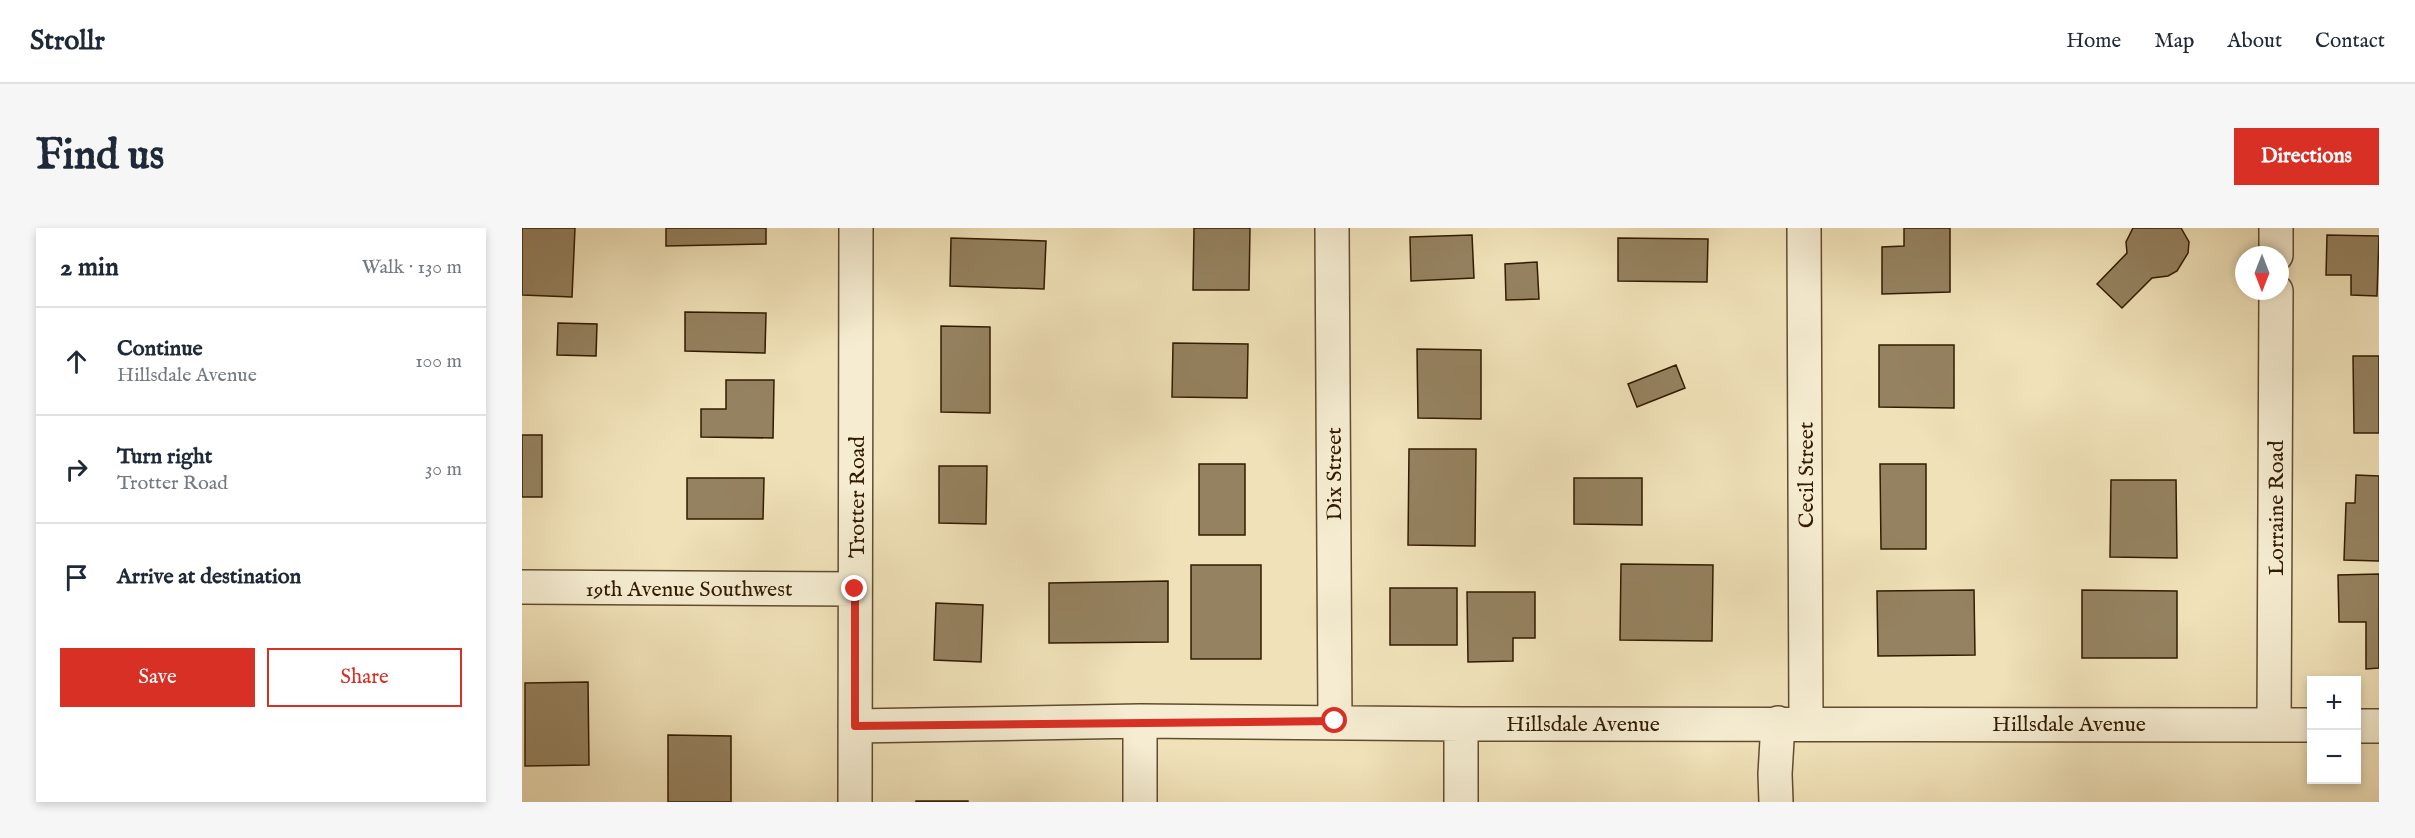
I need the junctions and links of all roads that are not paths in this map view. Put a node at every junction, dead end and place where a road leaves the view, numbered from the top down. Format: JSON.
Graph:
{"nodes":[{"id":1,"x":856,"y":228,"type":"edge"},
{"id":2,"x":1332,"y":228,"type":"edge"},
{"id":3,"x":1804,"y":228,"type":"edge"},
{"id":4,"x":2276,"y":228,"type":"edge"},
{"id":5,"x":2276,"y":246,"type":"edge"},
{"id":6,"x":2276,"y":300,"type":"edge"},
{"id":7,"x":522,"y":587,"type":"edge"},
{"id":8,"x":855,"y":589,"type":"junction"},
{"id":9,"x":1140,"y":721,"type":"junction"},
{"id":10,"x":1335,"y":721,"type":"junction"},
{"id":11,"x":1792,"y":722,"type":"junction"},
{"id":12,"x":1461,"y":724,"type":"junction"},
{"id":13,"x":2274,"y":724,"type":"junction"},
{"id":14,"x":2307,"y":725,"type":"edge"},
{"id":15,"x":855,"y":726,"type":"junction"},
{"id":16,"x":2361,"y":726,"type":"edge"},
{"id":17,"x":2379,"y":726,"type":"edge"},
{"id":18,"x":855,"y":802,"type":"edge"},
{"id":19,"x":1140,"y":802,"type":"edge"},
{"id":20,"x":1461,"y":802,"type":"edge"},
{"id":21,"x":1776,"y":802,"type":"edge"}],
"edges":[{"from":1,"to":8,"type":"street","name":"Trotter Road"},
{"from":2,"to":10,"type":"street","name":"Dix Street"},
{"from":3,"to":11,"type":"street","name":"Cecil Street"},
{"from":4,"to":5,"type":"street"},
{"from":6,"to":13,"type":"street","name":"Lorraine Road"},
{"from":7,"to":8,"type":"street","name":"19th Avenue Southwest"},
{"from":8,"to":15,"type":"street","name":"Trotter Road"},
{"from":9,"to":10,"type":"street","name":"Hillsdale Avenue"},
{"from":9,"to":15,"type":"street","name":"Hillsdale Avenue"},
{"from":9,"to":19,"type":"street"},
{"from":10,"to":12,"type":"street","name":"Hillsdale Avenue"},
{"from":11,"to":12,"type":"street","name":"Hillsdale Avenue"},
{"from":11,"to":13,"type":"street","name":"Hillsdale Avenue"},
{"from":11,"to":21,"type":"street","name":"Cecil Street"},
{"from":12,"to":20,"type":"street"},
{"from":13,"to":14,"type":"street","name":"Hillsdale Avenue"},
{"from":15,"to":18,"type":"street","name":"Trotter Road"},
{"from":16,"to":17,"type":"street"}]}
